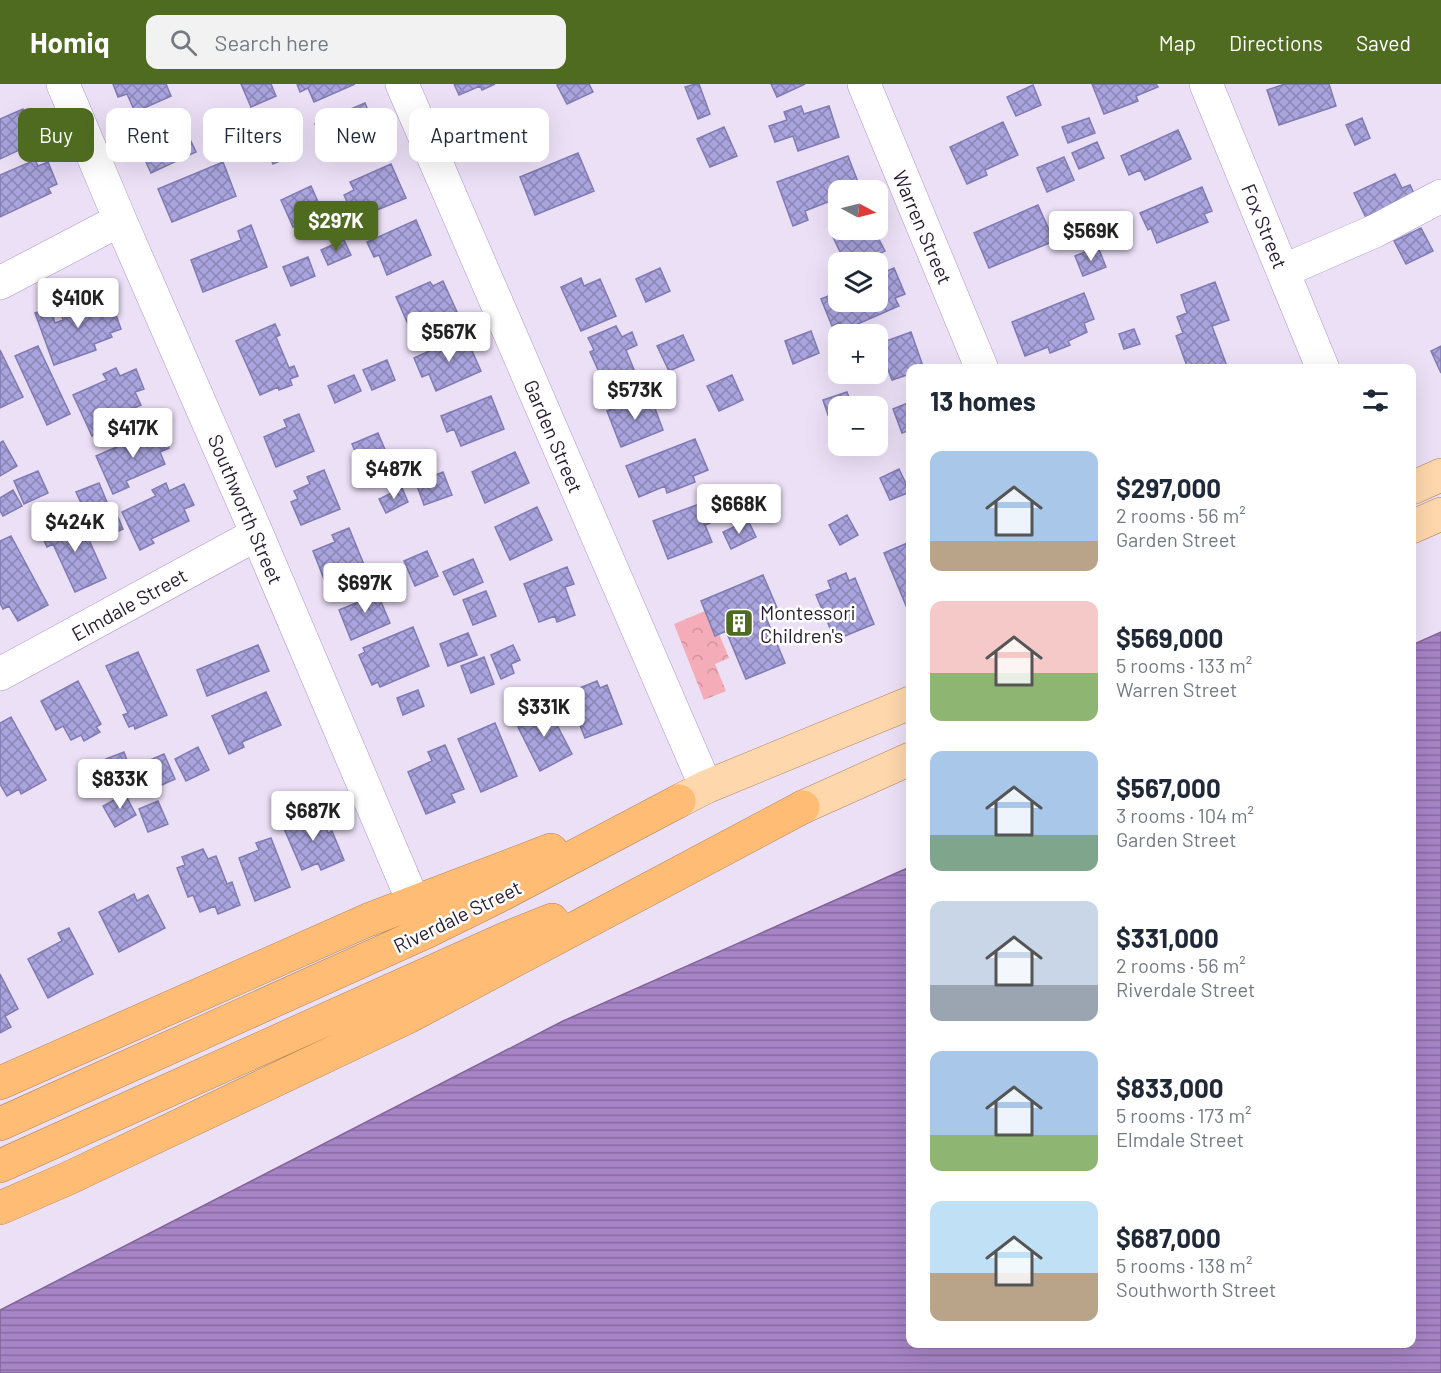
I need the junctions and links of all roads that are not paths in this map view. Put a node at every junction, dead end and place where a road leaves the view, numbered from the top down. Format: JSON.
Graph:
{"nodes":[{"id":1,"x":63,"y":84,"type":"edge"},
{"id":2,"x":402,"y":84,"type":"edge"},
{"id":3,"x":864,"y":84,"type":"edge"},
{"id":4,"x":1206,"y":84,"type":"edge"},
{"id":5,"x":1441,"y":196,"type":"edge"},
{"id":6,"x":120,"y":220,"type":"junction"},
{"id":7,"x":1283,"y":271,"type":"junction"},
{"id":8,"x":0,"y":283,"type":"edge"},
{"id":9,"x":980,"y":364,"type":"edge"},
{"id":10,"x":1321,"y":364,"type":"edge"},
{"id":11,"x":1441,"y":475,"type":"edge"},
{"id":12,"x":1416,"y":486,"type":"edge"},
{"id":13,"x":1441,"y":514,"type":"edge"},
{"id":14,"x":1416,"y":525,"type":"edge"},
{"id":15,"x":257,"y":534,"type":"junction"},
{"id":16,"x":0,"y":675,"type":"edge"},
{"id":17,"x":906,"y":705,"type":"edge"},
{"id":18,"x":906,"y":761,"type":"edge"},
{"id":19,"x":692,"y":794,"type":"junction"},
{"id":20,"x":803,"y":807,"type":"junction"},
{"id":21,"x":413,"y":901,"type":"junction"},
{"id":22,"x":0,"y":1083,"type":"edge"},
{"id":23,"x":0,"y":1124,"type":"edge"},
{"id":24,"x":0,"y":1166,"type":"edge"},
{"id":25,"x":0,"y":1208,"type":"edge"}],
"edges":[{"from":1,"to":6,"type":"street","name":"Southworth Street"},
{"from":2,"to":19,"type":"street","name":"Garden Street"},
{"from":3,"to":9,"type":"street","name":"Warren Street"},
{"from":4,"to":7,"type":"street","name":"Fox Street"},
{"from":5,"to":7,"type":"street"},
{"from":6,"to":8,"type":"street"},
{"from":6,"to":15,"type":"street","name":"Southworth Street"},
{"from":7,"to":10,"type":"street","name":"Fox Street"},
{"from":11,"to":12,"type":"main road"},
{"from":13,"to":14,"type":"main road"},
{"from":15,"to":16,"type":"street","name":"Elmdale Street"},
{"from":15,"to":21,"type":"street","name":"Southworth Street"},
{"from":17,"to":19,"type":"main road","name":"Riverdale Street"},
{"from":18,"to":20,"type":"main road","name":"Riverdale Street"},
{"from":19,"to":21,"type":"highway"},
{"from":19,"to":23,"type":"highway","name":"Riverdale Street"},
{"from":20,"to":24,"type":"highway","name":"Riverdale Street"},
{"from":20,"to":25,"type":"highway"},
{"from":21,"to":22,"type":"highway"}]}
